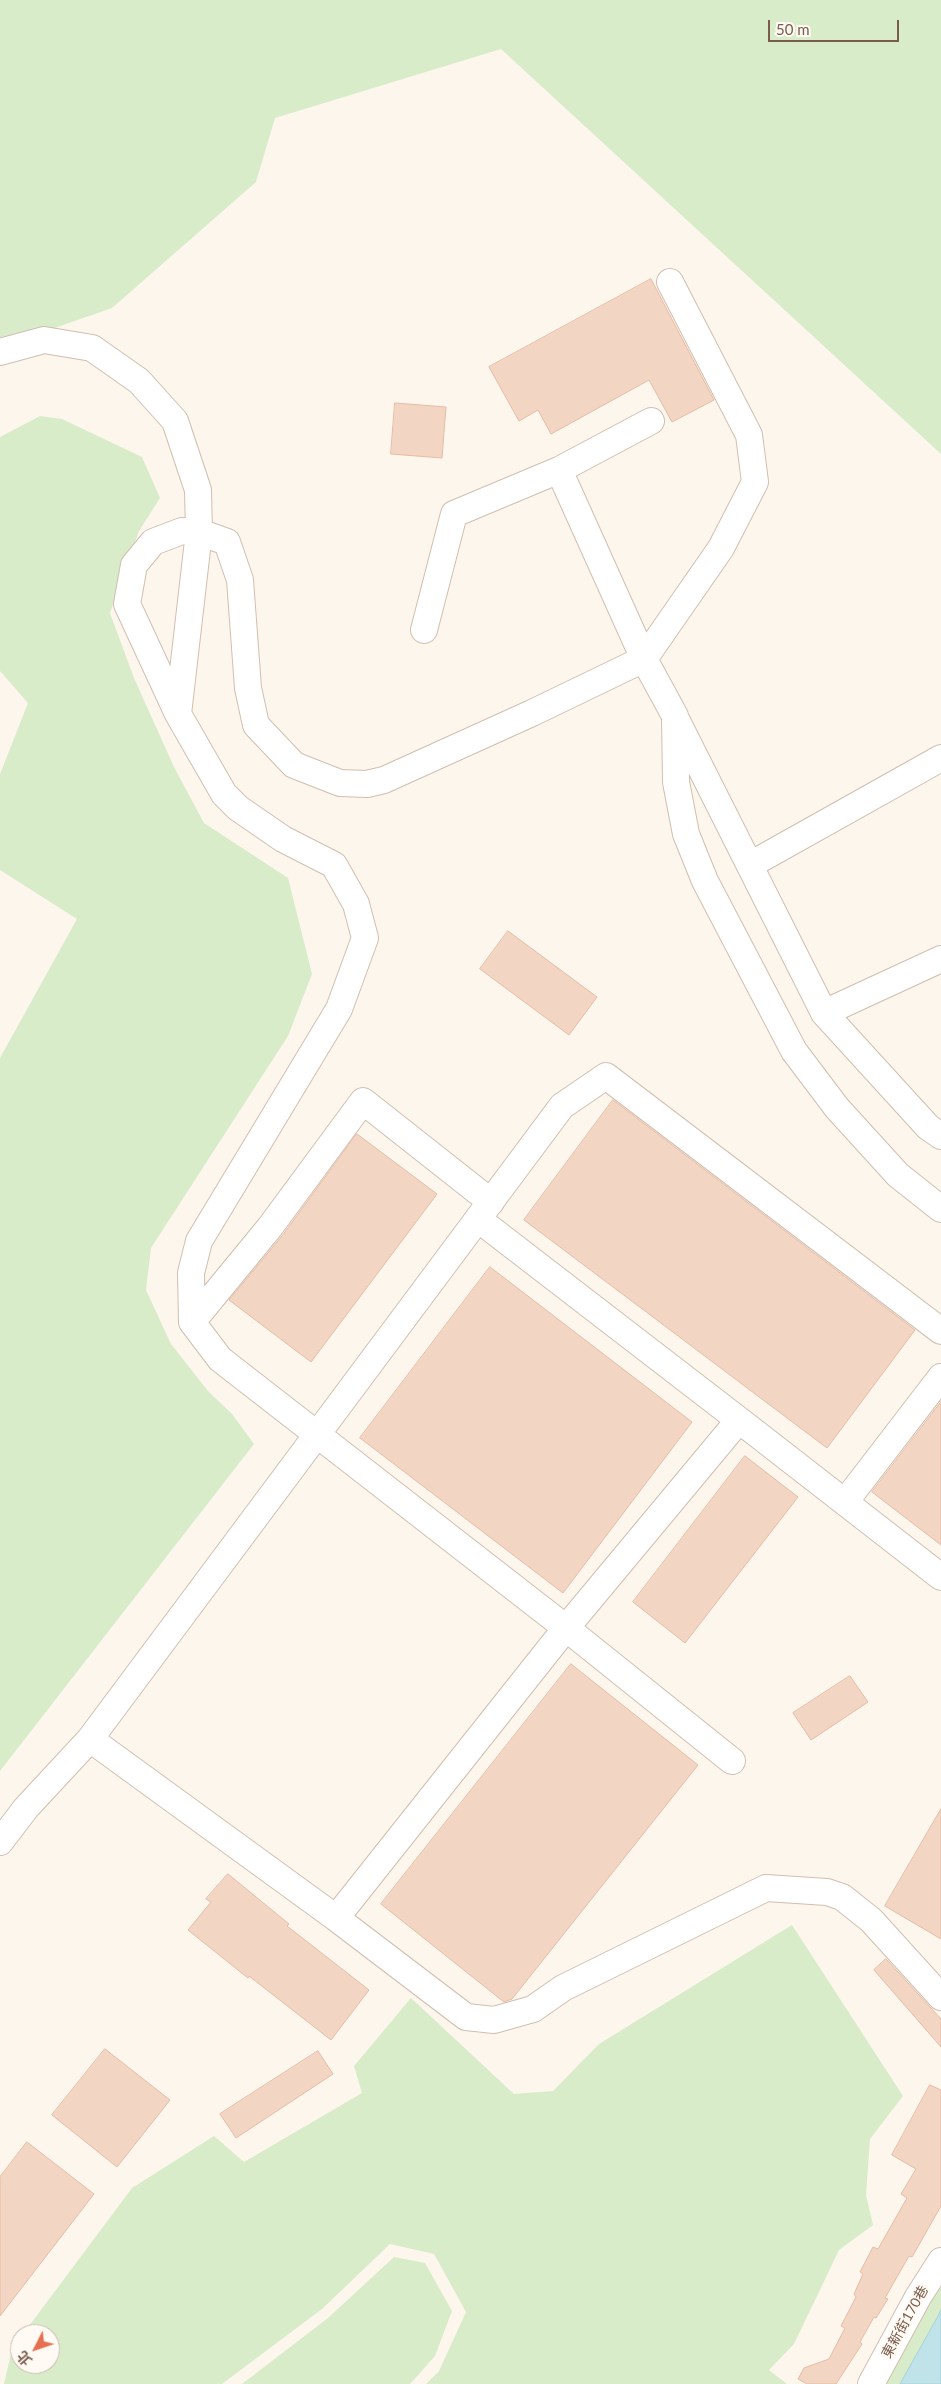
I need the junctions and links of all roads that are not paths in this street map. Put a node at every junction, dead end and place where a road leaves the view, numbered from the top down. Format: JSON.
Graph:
{"nodes":[{"id":1,"x":670,"y":282,"type":"dead end"},
{"id":2,"x":0,"y":352,"type":"edge"},
{"id":3,"x":651,"y":421,"type":"dead end"},
{"id":4,"x":559,"y":470,"type":"junction"},
{"id":5,"x":199,"y":532,"type":"junction"},
{"id":6,"x":424,"y":630,"type":"dead end"},
{"id":7,"x":644,"y":658,"type":"junction"},
{"id":8,"x":178,"y":714,"type":"junction"},
{"id":9,"x":675,"y":716,"type":"junction"},
{"id":10,"x":941,"y":758,"type":"edge"},
{"id":11,"x":750,"y":865,"type":"junction"},
{"id":12,"x":941,"y":960,"type":"edge"},
{"id":13,"x":824,"y":1013,"type":"junction"},
{"id":14,"x":941,"y":1136,"type":"edge"},
{"id":15,"x":941,"y":1209,"type":"edge"},
{"id":16,"x":484,"y":1210,"type":"junction"},
{"id":17,"x":192,"y":1322,"type":"junction"},
{"id":18,"x":941,"y":1331,"type":"edge"},
{"id":19,"x":941,"y":1377,"type":"edge"},
{"id":20,"x":739,"y":1420,"type":"junction"},
{"id":21,"x":318,"y":1434,"type":"junction"},
{"id":22,"x":845,"y":1502,"type":"junction"},
{"id":23,"x":941,"y":1577,"type":"edge"},
{"id":24,"x":566,"y":1628,"type":"junction"},
{"id":25,"x":90,"y":1739,"type":"junction"},
{"id":26,"x":732,"y":1761,"type":"dead end"},
{"id":27,"x":0,"y":1842,"type":"edge"},
{"id":28,"x":336,"y":1918,"type":"junction"},
{"id":29,"x":941,"y":1997,"type":"edge"},
{"id":30,"x":941,"y":2261,"type":"edge"},
{"id":31,"x":871,"y":2384,"type":"edge"}],
"edges":[{"from":1,"to":7,"type":"street"},
{"from":2,"to":5,"type":"street"},
{"from":3,"to":4,"type":"street"},
{"from":4,"to":6,"type":"street"},
{"from":4,"to":7,"type":"street"},
{"from":5,"to":7,"type":"street"},
{"from":5,"to":8,"type":"street"},
{"from":5,"to":8,"type":"street"},
{"from":7,"to":9,"type":"street"},
{"from":8,"to":17,"type":"street"},
{"from":9,"to":11,"type":"street"},
{"from":9,"to":15,"type":"street"},
{"from":10,"to":11,"type":"street"},
{"from":11,"to":13,"type":"street"},
{"from":12,"to":13,"type":"street"},
{"from":13,"to":14,"type":"street"},
{"from":16,"to":17,"type":"street"},
{"from":16,"to":18,"type":"street"},
{"from":16,"to":20,"type":"street"},
{"from":16,"to":21,"type":"street"},
{"from":17,"to":21,"type":"street"},
{"from":19,"to":22,"type":"street"},
{"from":20,"to":22,"type":"street"},
{"from":20,"to":24,"type":"street"},
{"from":21,"to":24,"type":"street"},
{"from":21,"to":25,"type":"street"},
{"from":22,"to":23,"type":"street"},
{"from":24,"to":26,"type":"street"},
{"from":24,"to":28,"type":"street"},
{"from":25,"to":27,"type":"street"},
{"from":25,"to":28,"type":"street"},
{"from":28,"to":29,"type":"street"},
{"from":30,"to":31,"type":"street","name":"東新街170巷"}]}
